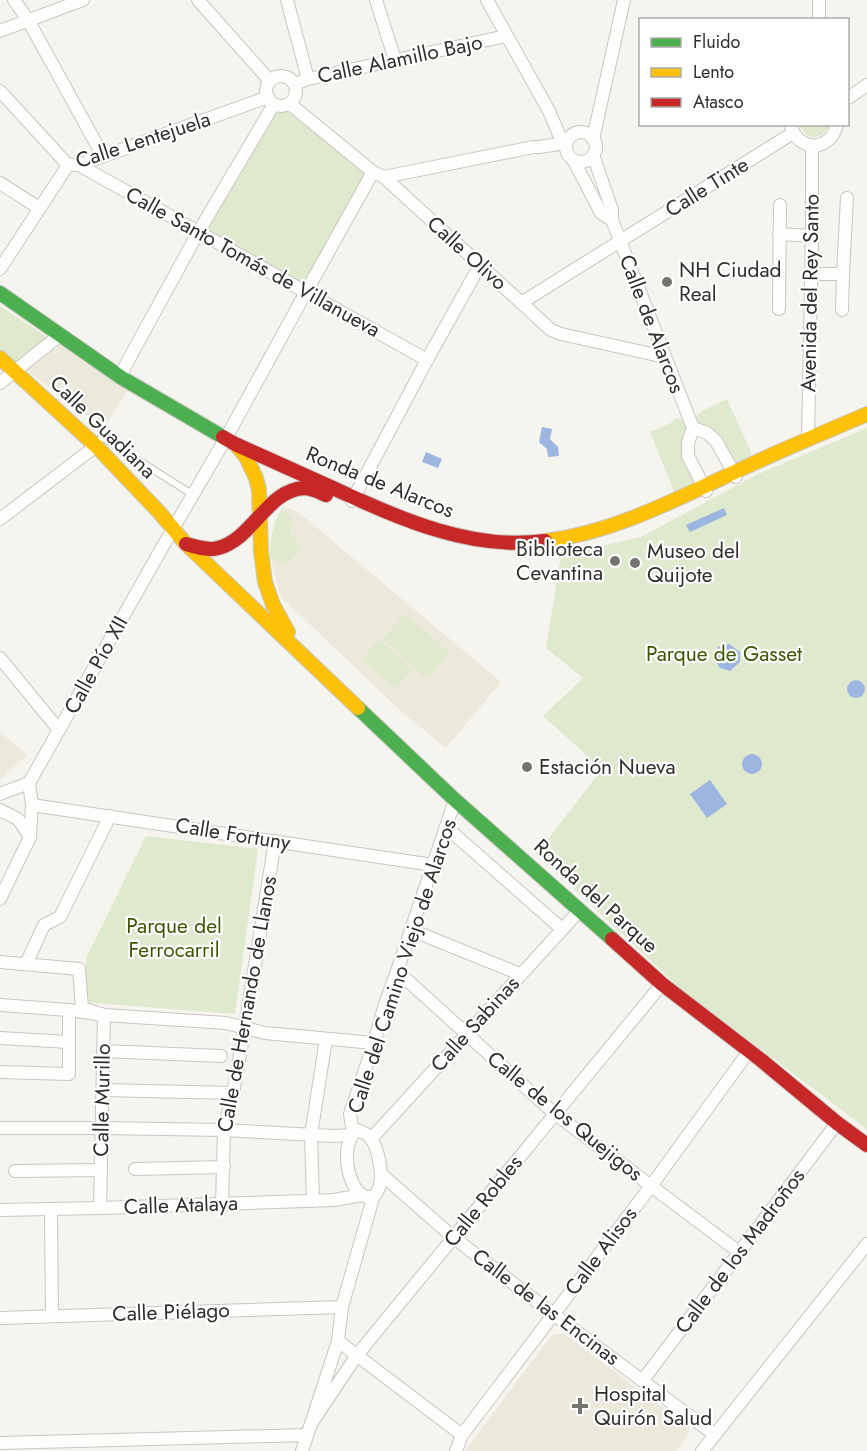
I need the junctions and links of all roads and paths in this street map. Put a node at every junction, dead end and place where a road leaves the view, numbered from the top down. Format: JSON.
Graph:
{"nodes":[{"id":1,"x":14,"y":0,"type":"edge"},
{"id":2,"x":83,"y":0,"type":"edge"},
{"id":3,"x":198,"y":0,"type":"edge"},
{"id":4,"x":287,"y":0,"type":"edge"},
{"id":5,"x":376,"y":0,"type":"edge"},
{"id":6,"x":487,"y":0,"type":"edge"},
{"id":7,"x":624,"y":0,"type":"edge"},
{"id":8,"x":819,"y":0,"type":"edge"},
{"id":9,"x":819,"y":18,"type":"edge"},
{"id":10,"x":28,"y":20,"type":"junction"},
{"id":11,"x":0,"y":31,"type":"edge"},
{"id":12,"x":506,"y":36,"type":"junction"},
{"id":13,"x":395,"y":60,"type":"junction"},
{"id":14,"x":308,"y":79,"type":"junction"},
{"id":15,"x":270,"y":81,"type":"junction"},
{"id":16,"x":295,"y":84,"type":"junction"},
{"id":17,"x":867,"y":85,"type":"edge"},
{"id":18,"x":0,"y":91,"type":"edge"},
{"id":19,"x":849,"y":97,"type":"edge"},
{"id":20,"x":271,"y":101,"type":"junction"},
{"id":21,"x":290,"y":104,"type":"junction"},
{"id":22,"x":551,"y":116,"type":"junction"},
{"id":23,"x":837,"y":126,"type":"edge"},
{"id":24,"x":792,"y":129,"type":"edge"},
{"id":25,"x":593,"y":139,"type":"junction"},
{"id":26,"x":564,"y":143,"type":"junction"},
{"id":27,"x":812,"y":146,"type":"junction"},
{"id":28,"x":539,"y":147,"type":"junction"},
{"id":29,"x":593,"y":155,"type":"junction"},
{"id":30,"x":103,"y":156,"type":"junction"},
{"id":31,"x":574,"y":161,"type":"junction"},
{"id":32,"x":74,"y":165,"type":"junction"},
{"id":33,"x":379,"y":175,"type":"junction"},
{"id":34,"x":0,"y":183,"type":"edge"},
{"id":35,"x":847,"y":198,"type":"dead end"},
{"id":36,"x":780,"y":205,"type":"dead end"},
{"id":37,"x":39,"y":208,"type":"junction"},
{"id":38,"x":612,"y":220,"type":"junction"},
{"id":39,"x":199,"y":231,"type":"junction"},
{"id":40,"x":779,"y":234,"type":"junction"},
{"id":41,"x":812,"y":236,"type":"junction"},
{"id":42,"x":620,"y":240,"type":"junction"},
{"id":43,"x":480,"y":265,"type":"junction"},
{"id":44,"x":0,"y":269,"type":"edge"},
{"id":45,"x":843,"y":273,"type":"junction"},
{"id":46,"x":811,"y":274,"type":"junction"},
{"id":47,"x":306,"y":291,"type":"junction"},
{"id":48,"x":0,"y":293,"type":"edge"},
{"id":49,"x":521,"y":303,"type":"junction"},
{"id":50,"x":779,"y":309,"type":"dead end"},
{"id":51,"x":842,"y":310,"type":"dead end"},
{"id":52,"x":60,"y":335,"type":"junction"},
{"id":53,"x":665,"y":357,"type":"junction"},
{"id":54,"x":0,"y":358,"type":"edge"},
{"id":55,"x":427,"y":360,"type":"junction"},
{"id":56,"x":15,"y":371,"type":"junction"},
{"id":57,"x":122,"y":378,"type":"junction"},
{"id":58,"x":0,"y":383,"type":"edge"},
{"id":59,"x":867,"y":414,"type":"edge"},
{"id":60,"x":867,"y":425,"type":"edge"},
{"id":61,"x":693,"y":428,"type":"junction"},
{"id":62,"x":808,"y":440,"type":"junction"},
{"id":63,"x":231,"y":441,"type":"junction"},
{"id":64,"x":96,"y":446,"type":"junction"},
{"id":65,"x":736,"y":477,"type":"junction"},
{"id":66,"x":706,"y":491,"type":"junction"},
{"id":67,"x":194,"y":493,"type":"junction"},
{"id":68,"x":352,"y":501,"type":"junction"},
{"id":69,"x":260,"y":518,"type":"junction"},
{"id":70,"x":0,"y":519,"type":"edge"},
{"id":71,"x":172,"y":529,"type":"junction"},
{"id":72,"x":186,"y":544,"type":"junction"},
{"id":73,"x":163,"y":546,"type":"junction"},
{"id":74,"x":0,"y":658,"type":"edge"},
{"id":75,"x":310,"y":663,"type":"junction"},
{"id":76,"x":59,"y":730,"type":"junction"},
{"id":77,"x":29,"y":783,"type":"junction"},
{"id":78,"x":0,"y":794,"type":"edge"},
{"id":79,"x":455,"y":800,"type":"junction"},
{"id":80,"x":32,"y":805,"type":"junction"},
{"id":81,"x":0,"y":810,"type":"edge"},
{"id":82,"x":110,"y":816,"type":"junction"},
{"id":83,"x":446,"y":827,"type":"junction"},
{"id":84,"x":30,"y":837,"type":"junction"},
{"id":85,"x":275,"y":841,"type":"junction"},
{"id":86,"x":433,"y":865,"type":"junction"},
{"id":87,"x":0,"y":898,"type":"edge"},
{"id":88,"x":579,"y":910,"type":"junction"},
{"id":89,"x":562,"y":929,"type":"junction"},
{"id":90,"x":411,"y":930,"type":"junction"},
{"id":91,"x":0,"y":962,"type":"edge"},
{"id":92,"x":26,"y":964,"type":"junction"},
{"id":93,"x":397,"y":971,"type":"junction"},
{"id":94,"x":520,"y":974,"type":"junction"},
{"id":95,"x":662,"y":984,"type":"junction"},
{"id":96,"x":0,"y":1005,"type":"edge"},
{"id":97,"x":69,"y":1010,"type":"junction"},
{"id":98,"x":104,"y":1015,"type":"junction"},
{"id":99,"x":245,"y":1027,"type":"junction"},
{"id":100,"x":466,"y":1034,"type":"junction"},
{"id":101,"x":0,"y":1038,"type":"edge"},
{"id":102,"x":326,"y":1039,"type":"junction"},
{"id":103,"x":68,"y":1042,"type":"junction"},
{"id":104,"x":374,"y":1044,"type":"junction"},
{"id":105,"x":749,"y":1051,"type":"junction"},
{"id":106,"x":104,"y":1052,"type":"junction"},
{"id":107,"x":221,"y":1056,"type":"dead end"},
{"id":108,"x":0,"y":1072,"type":"edge"},
{"id":109,"x":103,"y":1090,"type":"junction"},
{"id":110,"x":232,"y":1093,"type":"junction"},
{"id":111,"x":554,"y":1113,"type":"junction"},
{"id":112,"x":837,"y":1123,"type":"junction"},
{"id":113,"x":0,"y":1128,"type":"edge"},
{"id":114,"x":102,"y":1128,"type":"junction"},
{"id":115,"x":224,"y":1130,"type":"junction"},
{"id":116,"x":352,"y":1134,"type":"junction"},
{"id":117,"x":311,"y":1135,"type":"junction"},
{"id":118,"x":371,"y":1138,"type":"junction"},
{"id":119,"x":867,"y":1145,"type":"edge"},
{"id":120,"x":224,"y":1167,"type":"junction"},
{"id":121,"x":135,"y":1169,"type":"dead end"},
{"id":122,"x":101,"y":1170,"type":"junction"},
{"id":123,"x":15,"y":1171,"type":"dead end"},
{"id":124,"x":381,"y":1174,"type":"junction"},
{"id":125,"x":651,"y":1186,"type":"junction"},
{"id":126,"x":368,"y":1197,"type":"junction"},
{"id":127,"x":313,"y":1201,"type":"junction"},
{"id":128,"x":222,"y":1204,"type":"junction"},
{"id":129,"x":100,"y":1208,"type":"junction"},
{"id":130,"x":51,"y":1209,"type":"junction"},
{"id":131,"x":0,"y":1210,"type":"edge"},
{"id":132,"x":453,"y":1237,"type":"junction"},
{"id":133,"x":867,"y":1244,"type":"edge"},
{"id":134,"x":739,"y":1252,"type":"junction"},
{"id":135,"x":342,"y":1306,"type":"junction"},
{"id":136,"x":554,"y":1314,"type":"junction"},
{"id":137,"x":52,"y":1317,"type":"junction"},
{"id":138,"x":0,"y":1318,"type":"edge"},
{"id":139,"x":339,"y":1341,"type":"junction"},
{"id":140,"x":357,"y":1355,"type":"junction"},
{"id":141,"x":643,"y":1380,"type":"junction"},
{"id":142,"x":309,"y":1429,"type":"junction"},
{"id":143,"x":462,"y":1435,"type":"junction"},
{"id":144,"x":715,"y":1435,"type":"junction"},
{"id":145,"x":0,"y":1443,"type":"edge"},
{"id":146,"x":302,"y":1451,"type":"edge"},
{"id":147,"x":456,"y":1451,"type":"edge"},
{"id":148,"x":702,"y":1451,"type":"edge"}],
"edges":[{"from":1,"to":10,"type":"street"},
{"from":2,"to":10,"type":"street"},
{"from":3,"to":15,"type":"street"},
{"from":4,"to":14,"type":"street"},
{"from":5,"to":13,"type":"street"},
{"from":6,"to":12,"type":"street"},
{"from":7,"to":25,"type":"street"},
{"from":8,"to":9,"type":"street"},
{"from":10,"to":11,"type":"street"},
{"from":10,"to":30,"type":"street"},
{"from":12,"to":13,"type":"street","name":"Calle Alamillo Bajo"},
{"from":12,"to":22,"type":"street"},
{"from":13,"to":14,"type":"street","name":"Calle Alamillo Bajo"},
{"from":14,"to":16,"type":"street","name":"Calle Alamillo Bajo"},
{"from":15,"to":16,"type":"street"},
{"from":15,"to":20,"type":"street"},
{"from":16,"to":21,"type":"street"},
{"from":17,"to":19,"type":"street"},
{"from":18,"to":32,"type":"street","name":"Calle Santo Tomás de Villanueva"},
{"from":20,"to":21,"type":"street"},
{"from":20,"to":30,"type":"street","name":"Calle Lentejuela"},
{"from":20,"to":39,"type":"street"},
{"from":21,"to":33,"type":"street","name":"Calle Olivo"},
{"from":22,"to":26,"type":"street"},
{"from":22,"to":28,"type":"street"},
{"from":23,"to":27,"type":"street"},
{"from":24,"to":27,"type":"street"},
{"from":24,"to":42,"type":"street","name":"Calle Tinte"},
{"from":25,"to":26,"type":"street"},
{"from":25,"to":29,"type":"street"},
{"from":26,"to":28,"type":"street"},
{"from":26,"to":31,"type":"street"},
{"from":27,"to":41,"type":"street","name":"Avenida del Rey Santo"},
{"from":28,"to":33,"type":"street"},
{"from":29,"to":31,"type":"street"},
{"from":29,"to":38,"type":"street","name":"Calle de Alarcos"},
{"from":30,"to":32,"type":"street","name":"Calle Lentejuela"},
{"from":31,"to":38,"type":"street","name":"Calle de Alarcos"},
{"from":32,"to":37,"type":"street","name":"Calle Lentejuela"},
{"from":32,"to":39,"type":"street","name":"Calle Santo Tomás de Villanueva"},
{"from":33,"to":43,"type":"street","name":"Calle Olivo"},
{"from":33,"to":47,"type":"street","name":"Calle Pío XII"},
{"from":34,"to":37,"type":"street"},
{"from":35,"to":45,"type":"street"},
{"from":36,"to":40,"type":"street"},
{"from":37,"to":44,"type":"street","name":"Calle Lentejuela"},
{"from":38,"to":42,"type":"street","name":"Calle de Alarcos"},
{"from":39,"to":47,"type":"street","name":"Calle Santo Tomás de Villanueva"},
{"from":39,"to":57,"type":"street"},
{"from":40,"to":41,"type":"street"},
{"from":40,"to":50,"type":"street"},
{"from":41,"to":46,"type":"street","name":"Avenida del Rey Santo"},
{"from":42,"to":49,"type":"street","name":"Calle Tinte"},
{"from":42,"to":53,"type":"street","name":"Calle de Alarcos"},
{"from":43,"to":49,"type":"street","name":"Calle Olivo"},
{"from":43,"to":55,"type":"street"},
{"from":45,"to":46,"type":"street"},
{"from":45,"to":51,"type":"street"},
{"from":46,"to":62,"type":"street","name":"Avenida del Rey Santo"},
{"from":47,"to":55,"type":"street","name":"Calle Santo Tomás de Villanueva"},
{"from":47,"to":63,"type":"street","name":"Calle Pío XII"},
{"from":48,"to":52,"type":"highway","name":"Ronda de Alarcos"},
{"from":49,"to":53,"type":"street","name":"Calle Olivo"},
{"from":52,"to":56,"type":"street"},
{"from":52,"to":57,"type":"highway","name":"Ronda de Alarcos"},
{"from":53,"to":61,"type":"street","name":"Calle de Alarcos"},
{"from":54,"to":56,"type":"highway","name":"Calle Guadiana"},
{"from":55,"to":68,"type":"street"},
{"from":56,"to":58,"type":"street"},
{"from":56,"to":64,"type":"highway","name":"Calle Guadiana"},
{"from":57,"to":63,"type":"highway","name":"Ronda de Alarcos"},
{"from":59,"to":62,"type":"highway"},
{"from":60,"to":65,"type":"highway"},
{"from":61,"to":65,"type":"street"},
{"from":61,"to":66,"type":"street"},
{"from":62,"to":65,"type":"highway"},
{"from":63,"to":67,"type":"street","name":"Calle Pío XII"},
{"from":63,"to":68,"type":"highway","name":"Ronda de Alarcos"},
{"from":63,"to":69,"type":"highway","name":"Ronda del Parque"},
{"from":64,"to":67,"type":"lane"},
{"from":64,"to":70,"type":"street"},
{"from":64,"to":71,"type":"highway","name":"Calle Guadiana"},
{"from":65,"to":66,"type":"highway","name":"Ronda de Alarcos"},
{"from":66,"to":68,"type":"highway","name":"Ronda de Alarcos"},
{"from":67,"to":71,"type":"street","name":"Calle Pío XII"},
{"from":68,"to":69,"type":"highway","name":"Ronda de Alarcos"},
{"from":69,"to":72,"type":"highway"},
{"from":69,"to":75,"type":"highway","name":"Ronda del Parque"},
{"from":71,"to":72,"type":"highway","name":"Calle Guadiana"},
{"from":71,"to":73,"type":"street","name":"Calle Pío XII"},
{"from":72,"to":73,"type":"street"},
{"from":72,"to":75,"type":"highway","name":"Ronda del Parque"},
{"from":73,"to":76,"type":"street","name":"Calle Pío XII"},
{"from":74,"to":76,"type":"street"},
{"from":75,"to":79,"type":"highway","name":"Ronda del Parque"},
{"from":76,"to":77,"type":"street","name":"Calle Pío XII"},
{"from":77,"to":78,"type":"street"},
{"from":77,"to":80,"type":"street"},
{"from":79,"to":83,"type":"street","name":"Calle del Camino Viejo de Alarcos"},
{"from":79,"to":88,"type":"highway","name":"Ronda del Parque"},
{"from":80,"to":82,"type":"street","name":"Calle Fortuny"},
{"from":80,"to":84,"type":"street"},
{"from":81,"to":84,"type":"street"},
{"from":82,"to":85,"type":"street","name":"Calle Fortuny"},
{"from":82,"to":92,"type":"street"},
{"from":83,"to":86,"type":"street","name":"Calle del Camino Viejo de Alarcos"},
{"from":83,"to":89,"type":"street"},
{"from":84,"to":87,"type":"street"},
{"from":85,"to":86,"type":"street","name":"Calle Fortuny"},
{"from":85,"to":99,"type":"street","name":"Calle de Hernando de Llanos"},
{"from":86,"to":90,"type":"street","name":"Calle del Camino Viejo de Alarcos"},
{"from":88,"to":89,"type":"street","name":"Calle Sabinas"},
{"from":88,"to":95,"type":"highway","name":"Ronda del Parque"},
{"from":89,"to":94,"type":"street","name":"Calle Sabinas"},
{"from":90,"to":93,"type":"street","name":"Calle del Camino Viejo de Alarcos"},
{"from":90,"to":94,"type":"street"},
{"from":91,"to":92,"type":"street"},
{"from":92,"to":98,"type":"street","name":"Calle Murillo"},
{"from":93,"to":100,"type":"street","name":"Calle de los Quejigos"},
{"from":93,"to":104,"type":"street","name":"Calle del Camino Viejo de Alarcos"},
{"from":94,"to":100,"type":"street","name":"Calle Sabinas"},
{"from":95,"to":105,"type":"highway","name":"Ronda del Parque"},
{"from":95,"to":111,"type":"street","name":"Calle Robles"},
{"from":96,"to":97,"type":"street"},
{"from":97,"to":98,"type":"street"},
{"from":97,"to":103,"type":"street"},
{"from":98,"to":99,"type":"street"},
{"from":98,"to":106,"type":"street","name":"Calle Murillo"},
{"from":99,"to":102,"type":"street"},
{"from":99,"to":110,"type":"street","name":"Calle de Hernando de Llanos"},
{"from":100,"to":111,"type":"street","name":"Calle de los Quejigos"},
{"from":100,"to":118,"type":"street","name":"Calle Sabinas"},
{"from":101,"to":103,"type":"street"},
{"from":102,"to":104,"type":"street"},
{"from":102,"to":117,"type":"street"},
{"from":103,"to":108,"type":"street"},
{"from":104,"to":116,"type":"street","name":"Calle del Camino Viejo de Alarcos"},
{"from":105,"to":112,"type":"highway","name":"Ronda del Parque"},
{"from":105,"to":125,"type":"street","name":"Calle Alisos"},
{"from":106,"to":107,"type":"street"},
{"from":106,"to":109,"type":"street","name":"Calle Murillo"},
{"from":109,"to":110,"type":"street"},
{"from":109,"to":114,"type":"street","name":"Calle Murillo"},
{"from":110,"to":115,"type":"street","name":"Calle de Hernando de Llanos"},
{"from":111,"to":125,"type":"street","name":"Calle de los Quejigos"},
{"from":111,"to":132,"type":"street","name":"Calle Robles"},
{"from":112,"to":119,"type":"highway","name":"Ronda del Parque"},
{"from":112,"to":134,"type":"street","name":"Calle de los Madroños"},
{"from":113,"to":114,"type":"street"},
{"from":114,"to":115,"type":"street"},
{"from":114,"to":122,"type":"street","name":"Calle Murillo"},
{"from":115,"to":117,"type":"street"},
{"from":115,"to":120,"type":"street","name":"Calle de Hernando de Llanos"},
{"from":116,"to":117,"type":"street"},
{"from":116,"to":118,"type":"street"},
{"from":116,"to":126,"type":"street","name":"Calle del Camino Viejo de Alarcos"},
{"from":117,"to":127,"type":"street"},
{"from":118,"to":124,"type":"street"},
{"from":120,"to":121,"type":"street"},
{"from":120,"to":128,"type":"street","name":"Calle de Hernando de Llanos"},
{"from":122,"to":123,"type":"street"},
{"from":122,"to":129,"type":"street","name":"Calle Murillo"},
{"from":124,"to":126,"type":"street"},
{"from":124,"to":132,"type":"street","name":"Calle de las Encinas"},
{"from":125,"to":134,"type":"street","name":"Calle de los Quejigos"},
{"from":125,"to":136,"type":"street","name":"Calle Alisos"},
{"from":126,"to":127,"type":"street","name":"Calle Atalaya"},
{"from":126,"to":135,"type":"street"},
{"from":127,"to":128,"type":"street","name":"Calle Atalaya"},
{"from":128,"to":129,"type":"street","name":"Calle Atalaya"},
{"from":129,"to":130,"type":"street","name":"Calle Atalaya"},
{"from":130,"to":131,"type":"street","name":"Calle Atalaya"},
{"from":130,"to":137,"type":"street"},
{"from":132,"to":136,"type":"street","name":"Calle de las Encinas"},
{"from":132,"to":140,"type":"street","name":"Calle Robles"},
{"from":133,"to":144,"type":"street"},
{"from":134,"to":141,"type":"street","name":"Calle de los Madroños"},
{"from":135,"to":137,"type":"street","name":"Calle Piélago"},
{"from":135,"to":139,"type":"street"},
{"from":136,"to":141,"type":"street","name":"Calle de las Encinas"},
{"from":136,"to":143,"type":"street","name":"Calle Alisos"},
{"from":137,"to":138,"type":"street","name":"Calle Piélago"},
{"from":139,"to":140,"type":"street"},
{"from":139,"to":142,"type":"street"},
{"from":140,"to":142,"type":"street","name":"Calle Robles"},
{"from":140,"to":143,"type":"street"},
{"from":141,"to":144,"type":"street","name":"Calle de las Encinas"},
{"from":142,"to":145,"type":"street"},
{"from":142,"to":146,"type":"street"},
{"from":143,"to":147,"type":"street","name":"Calle Alisos"},
{"from":144,"to":148,"type":"street"}]}
